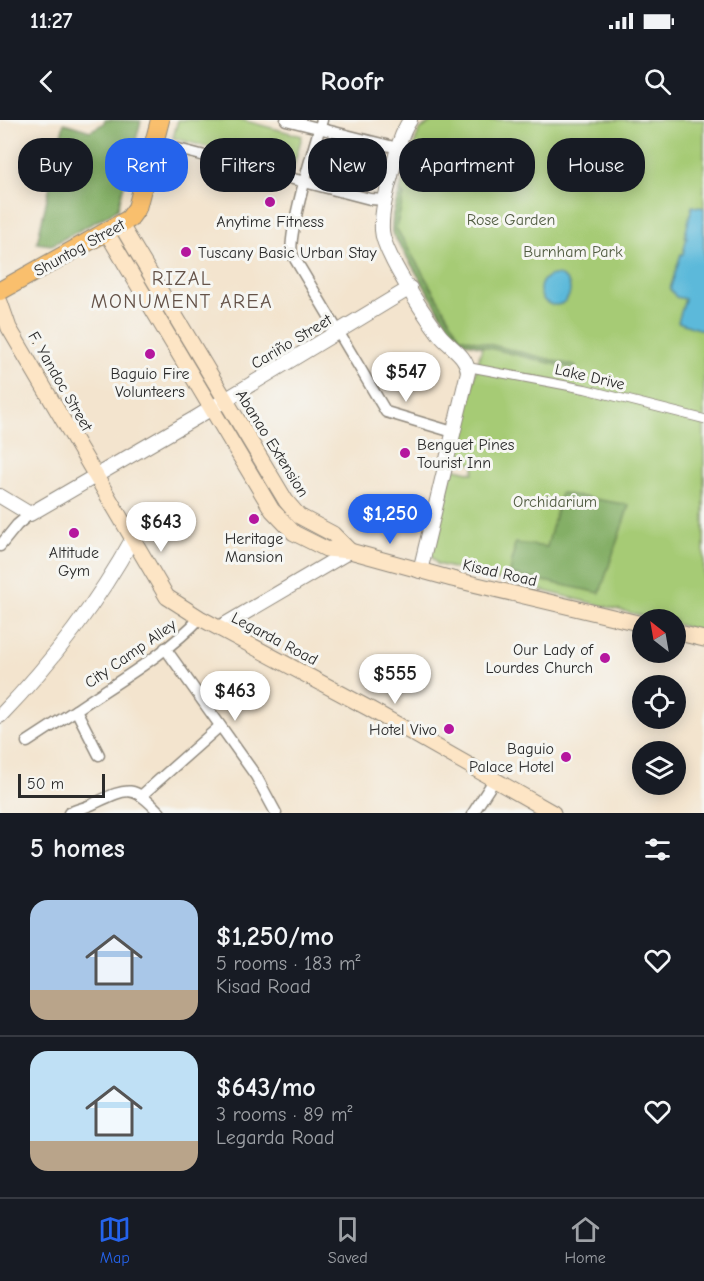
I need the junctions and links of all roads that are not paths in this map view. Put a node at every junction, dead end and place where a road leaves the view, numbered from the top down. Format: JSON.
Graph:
{"nodes":[{"id":1,"x":160,"y":120,"type":"edge"},
{"id":2,"x":286,"y":120,"type":"edge"},
{"id":3,"x":410,"y":120,"type":"edge"},
{"id":4,"x":320,"y":124,"type":"edge"},
{"id":5,"x":156,"y":138,"type":"edge"},
{"id":6,"x":398,"y":148,"type":"junction"},
{"id":7,"x":188,"y":152,"type":"edge"},
{"id":8,"x":304,"y":182,"type":"junction"},
{"id":9,"x":141,"y":192,"type":"edge"},
{"id":10,"x":385,"y":200,"type":"junction"},
{"id":11,"x":114,"y":229,"type":"junction"},
{"id":12,"x":410,"y":288,"type":"junction"},
{"id":13,"x":0,"y":291,"type":"edge"},
{"id":14,"x":0,"y":302,"type":"edge"},
{"id":15,"x":171,"y":309,"type":"junction"},
{"id":16,"x":157,"y":318,"type":"junction"},
{"id":17,"x":338,"y":332,"type":"junction"},
{"id":18,"x":468,"y":367,"type":"junction"},
{"id":19,"x":225,"y":400,"type":"junction"},
{"id":20,"x":211,"y":409,"type":"junction"},
{"id":21,"x":704,"y":419,"type":"edge"},
{"id":22,"x":453,"y":432,"type":"junction"},
{"id":23,"x":96,"y":476,"type":"junction"},
{"id":24,"x":280,"y":492,"type":"junction"},
{"id":25,"x":0,"y":496,"type":"edge"},
{"id":26,"x":266,"y":501,"type":"junction"},
{"id":27,"x":30,"y":514,"type":"junction"},
{"id":28,"x":133,"y":538,"type":"junction"},
{"id":29,"x":0,"y":546,"type":"edge"},
{"id":30,"x":350,"y":551,"type":"junction"},
{"id":31,"x":420,"y":571,"type":"junction"},
{"id":32,"x":200,"y":618,"type":"junction"},
{"id":33,"x":632,"y":622,"type":"edge"},
{"id":34,"x":219,"y":628,"type":"junction"},
{"id":35,"x":686,"y":635,"type":"edge"},
{"id":36,"x":704,"y":639,"type":"edge"},
{"id":37,"x":165,"y":648,"type":"junction"},
{"id":38,"x":76,"y":710,"type":"junction"},
{"id":39,"x":0,"y":716,"type":"edge"},
{"id":40,"x":220,"y":726,"type":"junction"},
{"id":41,"x":27,"y":742,"type":"dead end"},
{"id":42,"x":99,"y":755,"type":"dead end"},
{"id":43,"x":495,"y":779,"type":"junction"},
{"id":44,"x":142,"y":795,"type":"junction"},
{"id":45,"x":69,"y":813,"type":"edge"},
{"id":46,"x":160,"y":813,"type":"edge"},
{"id":47,"x":276,"y":813,"type":"edge"},
{"id":48,"x":473,"y":813,"type":"edge"},
{"id":49,"x":553,"y":813,"type":"edge"}],
"edges":[{"from":1,"to":5,"type":"highway","name":"Shuntog Street"},
{"from":2,"to":4,"type":"street"},
{"from":3,"to":6,"type":"street"},
{"from":4,"to":6,"type":"street"},
{"from":4,"to":8,"type":"street"},
{"from":6,"to":10,"type":"street"},
{"from":7,"to":8,"type":"street"},
{"from":8,"to":10,"type":"street"},
{"from":8,"to":17,"type":"street"},
{"from":9,"to":11,"type":"highway","name":"Shuntog Street"},
{"from":10,"to":12,"type":"street"},
{"from":11,"to":13,"type":"highway","name":"Shuntog Street"},
{"from":11,"to":15,"type":"main road","name":"Abanao Extension"},
{"from":11,"to":16,"type":"main road"},
{"from":12,"to":17,"type":"street","name":"Cariño Street"},
{"from":12,"to":18,"type":"street"},
{"from":14,"to":23,"type":"main road","name":"F. Yandoc Street"},
{"from":15,"to":16,"type":"main road"},
{"from":15,"to":19,"type":"main road","name":"Abanao Extension"},
{"from":16,"to":20,"type":"main road"},
{"from":17,"to":19,"type":"street","name":"Cariño Street"},
{"from":17,"to":22,"type":"street"},
{"from":18,"to":21,"type":"street","name":"Lake Drive"},
{"from":18,"to":22,"type":"street"},
{"from":19,"to":20,"type":"street","name":"Cariño Street"},
{"from":19,"to":24,"type":"main road","name":"Abanao Extension"},
{"from":20,"to":23,"type":"street","name":"Cariño Street"},
{"from":20,"to":26,"type":"main road"},
{"from":22,"to":31,"type":"street"},
{"from":23,"to":27,"type":"street","name":"Cariño Street"},
{"from":23,"to":28,"type":"main road","name":"Legarda Road"},
{"from":24,"to":26,"type":"main road"},
{"from":24,"to":30,"type":"main road","name":"Abanao Extension"},
{"from":25,"to":27,"type":"street"},
{"from":26,"to":30,"type":"main road"},
{"from":27,"to":29,"type":"street"},
{"from":28,"to":32,"type":"main road","name":"Legarda Road"},
{"from":28,"to":39,"type":"street"},
{"from":30,"to":31,"type":"main road","name":"Kisad Road"},
{"from":30,"to":34,"type":"street"},
{"from":31,"to":33,"type":"main road","name":"Kisad Road"},
{"from":32,"to":34,"type":"main road","name":"Legarda Road"},
{"from":32,"to":37,"type":"street","name":"City Camp Alley"},
{"from":34,"to":43,"type":"main road","name":"Legarda Road"},
{"from":35,"to":36,"type":"main road"},
{"from":37,"to":38,"type":"street","name":"City Camp Alley"},
{"from":37,"to":40,"type":"street"},
{"from":38,"to":41,"type":"street","name":"City Camp Alley"},
{"from":38,"to":42,"type":"street","name":"City Camp Alley"},
{"from":40,"to":44,"type":"street"},
{"from":40,"to":47,"type":"street"},
{"from":43,"to":48,"type":"street"},
{"from":43,"to":49,"type":"main road","name":"Legarda Road"},
{"from":44,"to":45,"type":"street"},
{"from":44,"to":46,"type":"street"}]}
